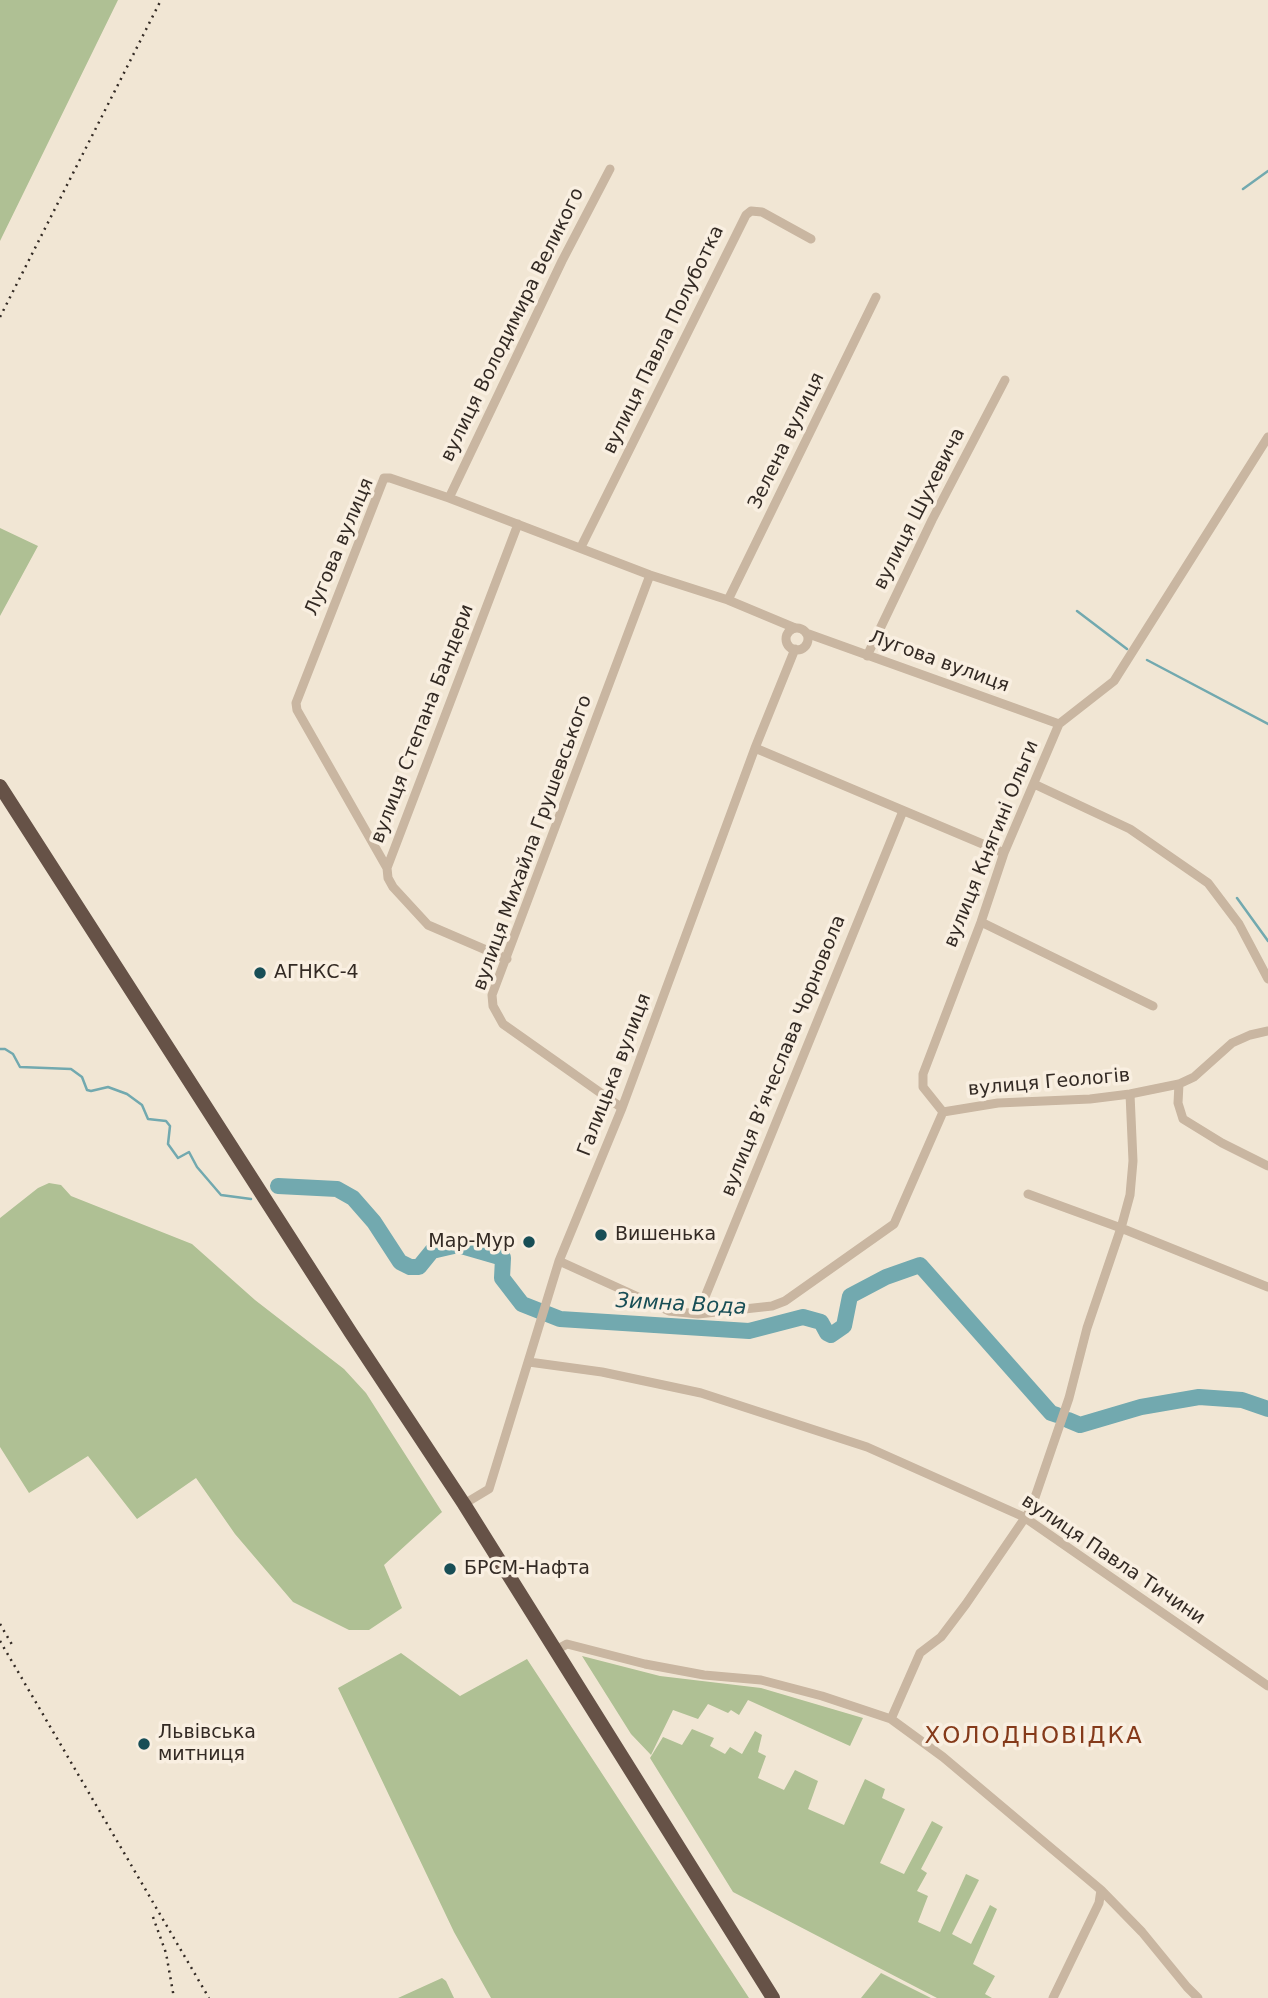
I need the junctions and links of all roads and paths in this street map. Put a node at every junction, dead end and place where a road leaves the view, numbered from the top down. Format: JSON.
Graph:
{"nodes":[{"id":1,"x":610,"y":169,"type":"dead end"},
{"id":2,"x":811,"y":240,"type":"dead end"},
{"id":3,"x":877,"y":297,"type":"dead end"},
{"id":4,"x":1005,"y":380,"type":"dead end"},
{"id":5,"x":1268,"y":437,"type":"edge"},
{"id":6,"x":449,"y":498,"type":"junction"},
{"id":7,"x":517,"y":524,"type":"junction"},
{"id":8,"x":581,"y":547,"type":"junction"},
{"id":9,"x":650,"y":575,"type":"junction"},
{"id":10,"x":728,"y":600,"type":"junction"},
{"id":11,"x":795,"y":628,"type":"junction"},
{"id":12,"x":806,"y":633,"type":"junction"},
{"id":13,"x":795,"y":649,"type":"junction"},
{"id":14,"x":867,"y":656,"type":"junction"},
{"id":15,"x":1059,"y":724,"type":"junction"},
{"id":16,"x":755,"y":748,"type":"junction"},
{"id":17,"x":1034,"y":784,"type":"junction"},
{"id":18,"x":0,"y":786,"type":"edge"},
{"id":19,"x":903,"y":811,"type":"junction"},
{"id":20,"x":1004,"y":853,"type":"junction"},
{"id":21,"x":387,"y":868,"type":"junction"},
{"id":22,"x":981,"y":922,"type":"junction"},
{"id":23,"x":507,"y":959,"type":"junction"},
{"id":24,"x":1268,"y":979,"type":"edge"},
{"id":25,"x":1153,"y":1006,"type":"dead end"},
{"id":26,"x":1268,"y":1031,"type":"edge"},
{"id":27,"x":1180,"y":1084,"type":"junction"},
{"id":28,"x":1130,"y":1094,"type":"junction"},
{"id":29,"x":622,"y":1108,"type":"junction"},
{"id":30,"x":943,"y":1112,"type":"junction"},
{"id":31,"x":1268,"y":1166,"type":"edge"},
{"id":32,"x":1028,"y":1194,"type":"dead end"},
{"id":33,"x":1121,"y":1228,"type":"junction"},
{"id":34,"x":559,"y":1261,"type":"junction"},
{"id":35,"x":1268,"y":1287,"type":"edge"},
{"id":36,"x":698,"y":1314,"type":"junction"},
{"id":37,"x":529,"y":1362,"type":"junction"},
{"id":38,"x":464,"y":1504,"type":"junction"},
{"id":39,"x":1024,"y":1517,"type":"junction"},
{"id":40,"x":554,"y":1651,"type":"junction"},
{"id":41,"x":1268,"y":1686,"type":"edge"},
{"id":42,"x":891,"y":1719,"type":"junction"},
{"id":43,"x":1101,"y":1889,"type":"junction"},
{"id":44,"x":773,"y":1998,"type":"edge"},
{"id":45,"x":1053,"y":1998,"type":"edge"},
{"id":46,"x":1198,"y":1998,"type":"edge"}],
"edges":[{"from":1,"to":6,"type":"street","name":"вулиця Володимира Великого"},
{"from":2,"to":8,"type":"street","name":"вулиця Павла Полуботка"},
{"from":3,"to":10,"type":"street","name":"Зелена вулиця"},
{"from":4,"to":14,"type":"street","name":"вулиця Шухевича"},
{"from":5,"to":15,"type":"street","name":"вулиця Княгині Ольги"},
{"from":6,"to":7,"type":"street","name":"Лугова вулиця"},
{"from":6,"to":21,"type":"street","name":"Лугова вулиця"},
{"from":7,"to":8,"type":"street","name":"Лугова вулиця"},
{"from":7,"to":21,"type":"street","name":"вулиця Степана Бандери"},
{"from":8,"to":9,"type":"street","name":"Лугова вулиця"},
{"from":9,"to":10,"type":"street","name":"Лугова вулиця"},
{"from":9,"to":23,"type":"street","name":"вулиця Михайла Грушевського"},
{"from":10,"to":11,"type":"street","name":"Лугова вулиця"},
{"from":11,"to":12,"type":"street"},
{"from":11,"to":13,"type":"street"},
{"from":12,"to":13,"type":"street"},
{"from":12,"to":14,"type":"street","name":"Лугова вулиця"},
{"from":13,"to":16,"type":"street","name":"Галицька вулиця"},
{"from":14,"to":15,"type":"street","name":"Лугова вулиця"},
{"from":15,"to":17,"type":"street","name":"вулиця Княгині Ольги"},
{"from":16,"to":19,"type":"street"},
{"from":16,"to":29,"type":"street","name":"Галицька вулиця"},
{"from":17,"to":20,"type":"street","name":"вулиця Княгині Ольги"},
{"from":17,"to":24,"type":"street"},
{"from":18,"to":38,"type":"highway"},
{"from":19,"to":20,"type":"street"},
{"from":19,"to":36,"type":"street","name":"вулиця Вʼячеслава Чорновола"},
{"from":20,"to":22,"type":"street","name":"вулиця Княгині Ольги"},
{"from":21,"to":23,"type":"street","name":"вулиця Степана Бандери"},
{"from":22,"to":25,"type":"street"},
{"from":22,"to":30,"type":"street","name":"вулиця Княгині Ольги"},
{"from":23,"to":29,"type":"street","name":"вулиця Михайла Грушевського"},
{"from":26,"to":27,"type":"street","name":"вулиця Геологів"},
{"from":27,"to":28,"type":"street","name":"вулиця Геологів"},
{"from":27,"to":31,"type":"street"},
{"from":28,"to":30,"type":"street","name":"вулиця Геологів"},
{"from":28,"to":33,"type":"street"},
{"from":29,"to":34,"type":"street","name":"Галицька вулиця"},
{"from":30,"to":36,"type":"street"},
{"from":32,"to":33,"type":"street"},
{"from":33,"to":35,"type":"street"},
{"from":33,"to":39,"type":"street"},
{"from":34,"to":36,"type":"street"},
{"from":34,"to":37,"type":"street","name":"Галицька вулиця"},
{"from":37,"to":38,"type":"street","name":"Галицька вулиця"},
{"from":37,"to":39,"type":"street","name":"вулиця Павла Тичини"},
{"from":38,"to":40,"type":"highway"},
{"from":39,"to":41,"type":"street","name":"вулиця Павла Тичини"},
{"from":39,"to":42,"type":"street"},
{"from":40,"to":42,"type":"street"},
{"from":40,"to":44,"type":"highway"},
{"from":42,"to":43,"type":"street"},
{"from":43,"to":45,"type":"street"},
{"from":43,"to":46,"type":"street"}]}
